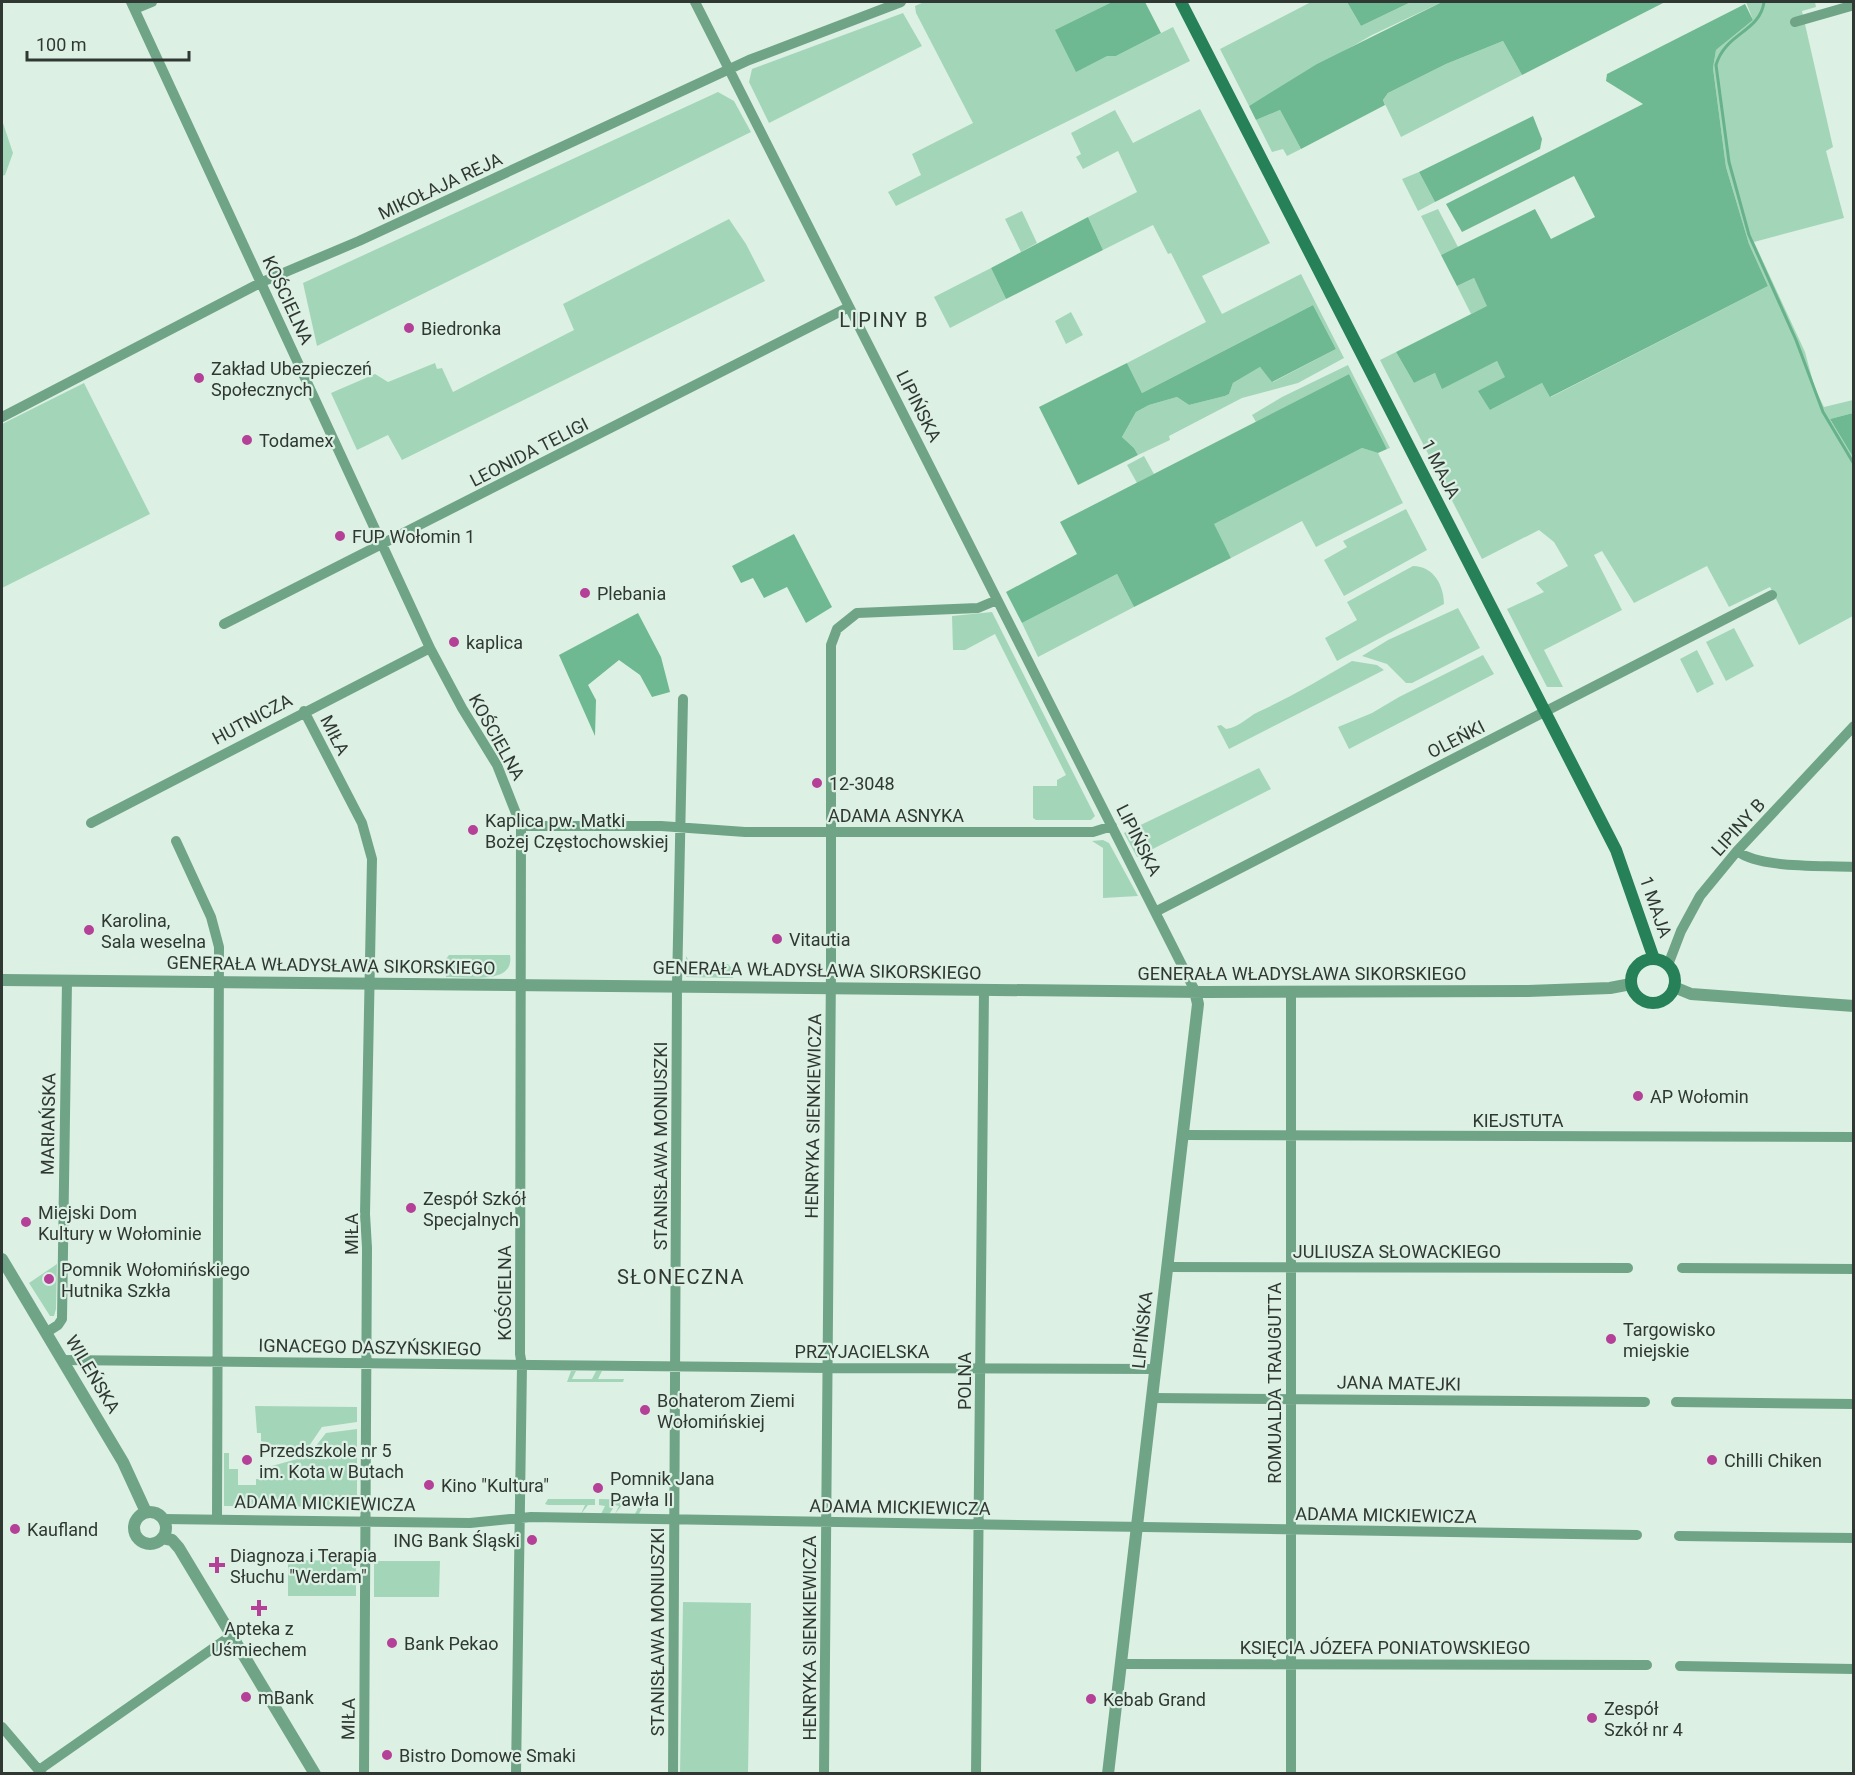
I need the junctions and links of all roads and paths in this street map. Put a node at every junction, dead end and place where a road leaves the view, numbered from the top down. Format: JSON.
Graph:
{"nodes":[{"id":1,"x":152,"y":2,"type":"edge"},
{"id":2,"x":695,"y":2,"type":"edge"},
{"id":3,"x":901,"y":2,"type":"edge"},
{"id":4,"x":1181,"y":2,"type":"edge"},
{"id":5,"x":133,"y":5,"type":"edge"},
{"id":6,"x":1854,"y":5,"type":"edge"},
{"id":7,"x":1795,"y":22,"type":"dead end"},
{"id":8,"x":729,"y":69,"type":"junction"},
{"id":9,"x":262,"y":282,"type":"junction"},
{"id":10,"x":849,"y":307,"type":"junction"},
{"id":11,"x":2,"y":417,"type":"edge"},
{"id":12,"x":382,"y":544,"type":"junction"},
{"id":13,"x":1772,"y":595,"type":"dead end"},
{"id":14,"x":997,"y":600,"type":"junction"},
{"id":15,"x":224,"y":624,"type":"dead end"},
{"id":16,"x":430,"y":648,"type":"junction"},
{"id":17,"x":683,"y":699,"type":"dead end"},
{"id":18,"x":304,"y":711,"type":"junction"},
{"id":19,"x":1546,"y":712,"type":"junction"},
{"id":20,"x":1854,"y":726,"type":"edge"},
{"id":21,"x":91,"y":823,"type":"dead end"},
{"id":22,"x":521,"y":826,"type":"junction"},
{"id":23,"x":680,"y":826,"type":"junction"},
{"id":24,"x":1112,"y":826,"type":"junction"},
{"id":25,"x":832,"y":832,"type":"junction"},
{"id":26,"x":176,"y":842,"type":"dead end"},
{"id":27,"x":1737,"y":851,"type":"junction"},
{"id":28,"x":1854,"y":867,"type":"edge"},
{"id":29,"x":1155,"y":912,"type":"junction"},
{"id":30,"x":1654,"y":958,"type":"junction"},
{"id":31,"x":1668,"y":965,"type":"junction"},
{"id":32,"x":2,"y":980,"type":"edge"},
{"id":33,"x":67,"y":981,"type":"junction"},
{"id":34,"x":218,"y":982,"type":"junction"},
{"id":35,"x":368,"y":984,"type":"junction"},
{"id":36,"x":1631,"y":984,"type":"junction"},
{"id":37,"x":523,"y":985,"type":"junction"},
{"id":38,"x":677,"y":986,"type":"junction"},
{"id":39,"x":831,"y":986,"type":"junction"},
{"id":40,"x":1674,"y":987,"type":"junction"},
{"id":41,"x":984,"y":989,"type":"junction"},
{"id":42,"x":1195,"y":991,"type":"junction"},
{"id":43,"x":1291,"y":992,"type":"junction"},
{"id":44,"x":1854,"y":1006,"type":"edge"},
{"id":45,"x":1183,"y":1135,"type":"junction"},
{"id":46,"x":1292,"y":1136,"type":"junction"},
{"id":47,"x":1854,"y":1137,"type":"edge"},
{"id":48,"x":2,"y":1259,"type":"edge"},
{"id":49,"x":1167,"y":1267,"type":"junction"},
{"id":50,"x":1290,"y":1267,"type":"junction"},
{"id":51,"x":1628,"y":1268,"type":"dead end"},
{"id":52,"x":1682,"y":1268,"type":"dead end"},
{"id":53,"x":1854,"y":1269,"type":"edge"},
{"id":54,"x":46,"y":1332,"type":"junction"},
{"id":55,"x":63,"y":1360,"type":"junction"},
{"id":56,"x":217,"y":1362,"type":"junction"},
{"id":57,"x":366,"y":1363,"type":"junction"},
{"id":58,"x":522,"y":1365,"type":"junction"},
{"id":59,"x":675,"y":1365,"type":"junction"},
{"id":60,"x":827,"y":1368,"type":"junction"},
{"id":61,"x":981,"y":1368,"type":"junction"},
{"id":62,"x":1156,"y":1368,"type":"junction"},
{"id":63,"x":1153,"y":1398,"type":"junction"},
{"id":64,"x":1289,"y":1398,"type":"junction"},
{"id":65,"x":1645,"y":1402,"type":"dead end"},
{"id":66,"x":1676,"y":1402,"type":"dead end"},
{"id":67,"x":1854,"y":1404,"type":"edge"},
{"id":68,"x":146,"y":1512,"type":"junction"},
{"id":69,"x":217,"y":1518,"type":"junction"},
{"id":70,"x":163,"y":1519,"type":"junction"},
{"id":71,"x":520,"y":1520,"type":"junction"},
{"id":72,"x":674,"y":1520,"type":"junction"},
{"id":73,"x":366,"y":1521,"type":"junction"},
{"id":74,"x":826,"y":1522,"type":"junction"},
{"id":75,"x":979,"y":1524,"type":"junction"},
{"id":76,"x":1138,"y":1527,"type":"junction"},
{"id":77,"x":1292,"y":1531,"type":"junction"},
{"id":78,"x":1638,"y":1535,"type":"dead end"},
{"id":79,"x":1679,"y":1536,"type":"dead end"},
{"id":80,"x":162,"y":1538,"type":"junction"},
{"id":81,"x":1854,"y":1538,"type":"edge"},
{"id":82,"x":232,"y":1635,"type":"junction"},
{"id":83,"x":1291,"y":1663,"type":"junction"},
{"id":84,"x":1122,"y":1664,"type":"junction"},
{"id":85,"x":1647,"y":1665,"type":"dead end"},
{"id":86,"x":1680,"y":1666,"type":"dead end"},
{"id":87,"x":1854,"y":1669,"type":"edge"},
{"id":88,"x":2,"y":1727,"type":"edge"},
{"id":89,"x":40,"y":1772,"type":"edge"},
{"id":90,"x":315,"y":1773,"type":"edge"},
{"id":91,"x":364,"y":1773,"type":"edge"},
{"id":92,"x":516,"y":1773,"type":"edge"},
{"id":93,"x":673,"y":1773,"type":"edge"},
{"id":94,"x":824,"y":1773,"type":"edge"},
{"id":95,"x":976,"y":1773,"type":"edge"},
{"id":96,"x":1108,"y":1773,"type":"edge"},
{"id":97,"x":1291,"y":1773,"type":"edge"}],
"edges":[{"from":1,"to":5,"type":"street"},
{"from":2,"to":8,"type":"street","name":"LIPIŃSKA"},
{"from":3,"to":8,"type":"street","name":"MIKOŁAJA REJA"},
{"from":4,"to":19,"type":"main road","name":"1 MAJA"},
{"from":5,"to":9,"type":"street","name":"KOŚCIELNA"},
{"from":6,"to":7,"type":"street"},
{"from":8,"to":9,"type":"street","name":"MIKOŁAJA REJA"},
{"from":8,"to":10,"type":"street","name":"LIPIŃSKA"},
{"from":9,"to":11,"type":"street","name":"MIKOŁAJA REJA"},
{"from":9,"to":12,"type":"street","name":"KOŚCIELNA"},
{"from":10,"to":12,"type":"street","name":"LEONIDA TELIGI"},
{"from":10,"to":14,"type":"street","name":"LIPIŃSKA"},
{"from":12,"to":15,"type":"street","name":"LEONIDA TELIGI"},
{"from":12,"to":16,"type":"street","name":"KOŚCIELNA"},
{"from":13,"to":19,"type":"street","name":"OLEŃKI"},
{"from":14,"to":24,"type":"street","name":"LIPIŃSKA"},
{"from":14,"to":25,"type":"street","name":"HENRYKA SIENKIEWICZA"},
{"from":16,"to":18,"type":"street","name":"HUTNICZA"},
{"from":16,"to":22,"type":"street","name":"KOŚCIELNA"},
{"from":17,"to":23,"type":"street","name":"STANISŁAWA MONIUSZKI"},
{"from":18,"to":21,"type":"street","name":"HUTNICZA"},
{"from":18,"to":35,"type":"street","name":"MIŁA"},
{"from":19,"to":29,"type":"street","name":"OLEŃKI"},
{"from":19,"to":30,"type":"main road","name":"1 MAJA"},
{"from":20,"to":27,"type":"street","name":"LIPINY B"},
{"from":22,"to":23,"type":"street","name":"ADAMA ASNYKA"},
{"from":22,"to":37,"type":"street","name":"KOŚCIELNA"},
{"from":23,"to":25,"type":"street","name":"ADAMA ASNYKA"},
{"from":23,"to":38,"type":"street","name":"STANISŁAWA MONIUSZKI"},
{"from":24,"to":25,"type":"street","name":"ADAMA ASNYKA"},
{"from":24,"to":29,"type":"street","name":"LIPIŃSKA"},
{"from":25,"to":39,"type":"street","name":"HENRYKA SIENKIEWICZA"},
{"from":26,"to":34,"type":"street"},
{"from":27,"to":28,"type":"street"},
{"from":27,"to":31,"type":"street","name":"LIPINY B"},
{"from":29,"to":42,"type":"street","name":"LIPIŃSKA"},
{"from":30,"to":31,"type":"main road"},
{"from":30,"to":36,"type":"main road"},
{"from":31,"to":40,"type":"main road"},
{"from":32,"to":33,"type":"street","name":"GENERAŁA WŁADYSŁAWA SIKORSKIEGO"},
{"from":33,"to":34,"type":"street","name":"GENERAŁA WŁADYSŁAWA SIKORSKIEGO"},
{"from":33,"to":54,"type":"street","name":"MARIAŃSKA"},
{"from":34,"to":35,"type":"street","name":"GENERAŁA WŁADYSŁAWA SIKORSKIEGO"},
{"from":34,"to":56,"type":"street"},
{"from":35,"to":37,"type":"street","name":"GENERAŁA WŁADYSŁAWA SIKORSKIEGO"},
{"from":35,"to":57,"type":"street","name":"MIŁA"},
{"from":36,"to":40,"type":"main road"},
{"from":36,"to":43,"type":"street","name":"GENERAŁA WŁADYSŁAWA SIKORSKIEGO"},
{"from":37,"to":38,"type":"street","name":"GENERAŁA WŁADYSŁAWA SIKORSKIEGO"},
{"from":37,"to":58,"type":"street","name":"KOŚCIELNA"},
{"from":38,"to":39,"type":"street","name":"GENERAŁA WŁADYSŁAWA SIKORSKIEGO"},
{"from":38,"to":59,"type":"street","name":"STANISŁAWA MONIUSZKI"},
{"from":39,"to":41,"type":"street","name":"GENERAŁA WŁADYSŁAWA SIKORSKIEGO"},
{"from":39,"to":60,"type":"street","name":"HENRYKA SIENKIEWICZA"},
{"from":40,"to":44,"type":"street"},
{"from":41,"to":42,"type":"street","name":"GENERAŁA WŁADYSŁAWA SIKORSKIEGO"},
{"from":41,"to":61,"type":"street","name":"POLNA"},
{"from":42,"to":43,"type":"street","name":"GENERAŁA WŁADYSŁAWA SIKORSKIEGO"},
{"from":42,"to":45,"type":"street","name":"LIPIŃSKA"},
{"from":43,"to":46,"type":"street","name":"ROMUALDA TRAUGUTTA"},
{"from":45,"to":46,"type":"street","name":"KIEJSTUTA"},
{"from":45,"to":49,"type":"street","name":"LIPIŃSKA"},
{"from":46,"to":47,"type":"street","name":"KIEJSTUTA"},
{"from":46,"to":50,"type":"street","name":"ROMUALDA TRAUGUTTA"},
{"from":48,"to":54,"type":"street","name":"WILEŃSKA"},
{"from":49,"to":50,"type":"street","name":"JULIUSZA SŁOWACKIEGO"},
{"from":49,"to":62,"type":"street","name":"LIPIŃSKA"},
{"from":50,"to":51,"type":"street","name":"JULIUSZA SŁOWACKIEGO"},
{"from":50,"to":64,"type":"street","name":"ROMUALDA TRAUGUTTA"},
{"from":52,"to":53,"type":"street"},
{"from":54,"to":55,"type":"street","name":"WILEŃSKA"},
{"from":55,"to":56,"type":"street","name":"IGNACEGO DASZYŃSKIEGO"},
{"from":55,"to":68,"type":"street","name":"WILEŃSKA"},
{"from":56,"to":57,"type":"street","name":"IGNACEGO DASZYŃSKIEGO"},
{"from":56,"to":69,"type":"street"},
{"from":57,"to":58,"type":"street","name":"IGNACEGO DASZYŃSKIEGO"},
{"from":57,"to":73,"type":"street","name":"MIŁA"},
{"from":58,"to":59,"type":"street","name":"IGNACEGO DASZYŃSKIEGO"},
{"from":58,"to":71,"type":"street","name":"KOŚCIELNA"},
{"from":59,"to":60,"type":"street","name":"PRZYJACIELSKA"},
{"from":59,"to":72,"type":"street","name":"STANISŁAWA MONIUSZKI"},
{"from":60,"to":61,"type":"street","name":"PRZYJACIELSKA"},
{"from":60,"to":74,"type":"street","name":"HENRYKA SIENKIEWICZA"},
{"from":61,"to":62,"type":"street","name":"PRZYJACIELSKA"},
{"from":61,"to":75,"type":"street","name":"POLNA"},
{"from":62,"to":63,"type":"street","name":"LIPIŃSKA"},
{"from":63,"to":64,"type":"street","name":"JANA MATEJKI"},
{"from":63,"to":76,"type":"street","name":"LIPIŃSKA"},
{"from":64,"to":65,"type":"street","name":"JANA MATEJKI"},
{"from":64,"to":77,"type":"street","name":"ROMUALDA TRAUGUTTA"},
{"from":66,"to":67,"type":"street"},
{"from":68,"to":70,"type":"street"},
{"from":68,"to":80,"type":"street"},
{"from":69,"to":70,"type":"street","name":"ADAMA MICKIEWICZA"},
{"from":69,"to":73,"type":"street","name":"ADAMA MICKIEWICZA"},
{"from":70,"to":80,"type":"street"},
{"from":71,"to":72,"type":"street","name":"ADAMA MICKIEWICZA"},
{"from":71,"to":73,"type":"street","name":"ADAMA MICKIEWICZA"},
{"from":71,"to":92,"type":"street","name":"KOŚCIELNA"},
{"from":72,"to":74,"type":"street","name":"ADAMA MICKIEWICZA"},
{"from":72,"to":93,"type":"street","name":"STANISŁAWA MONIUSZKI"},
{"from":73,"to":91,"type":"street","name":"MIŁA"},
{"from":74,"to":75,"type":"street","name":"ADAMA MICKIEWICZA"},
{"from":74,"to":94,"type":"street","name":"HENRYKA SIENKIEWICZA"},
{"from":75,"to":76,"type":"street","name":"ADAMA MICKIEWICZA"},
{"from":75,"to":95,"type":"street","name":"POLNA"},
{"from":76,"to":77,"type":"street","name":"ADAMA MICKIEWICZA"},
{"from":76,"to":84,"type":"street","name":"LIPIŃSKA"},
{"from":77,"to":78,"type":"street","name":"ADAMA MICKIEWICZA"},
{"from":77,"to":83,"type":"street","name":"ROMUALDA TRAUGUTTA"},
{"from":79,"to":81,"type":"street"},
{"from":80,"to":82,"type":"street"},
{"from":82,"to":89,"type":"street"},
{"from":82,"to":90,"type":"street"},
{"from":83,"to":84,"type":"street","name":"KSIĘCIA JÓZEFA PONIATOWSKIEGO"},
{"from":83,"to":85,"type":"street","name":"KSIĘCIA JÓZEFA PONIATOWSKIEGO"},
{"from":83,"to":97,"type":"street","name":"ROMUALDA TRAUGUTTA"},
{"from":84,"to":96,"type":"street","name":"LIPIŃSKA"},
{"from":86,"to":87,"type":"street"},
{"from":88,"to":89,"type":"street"}]}
